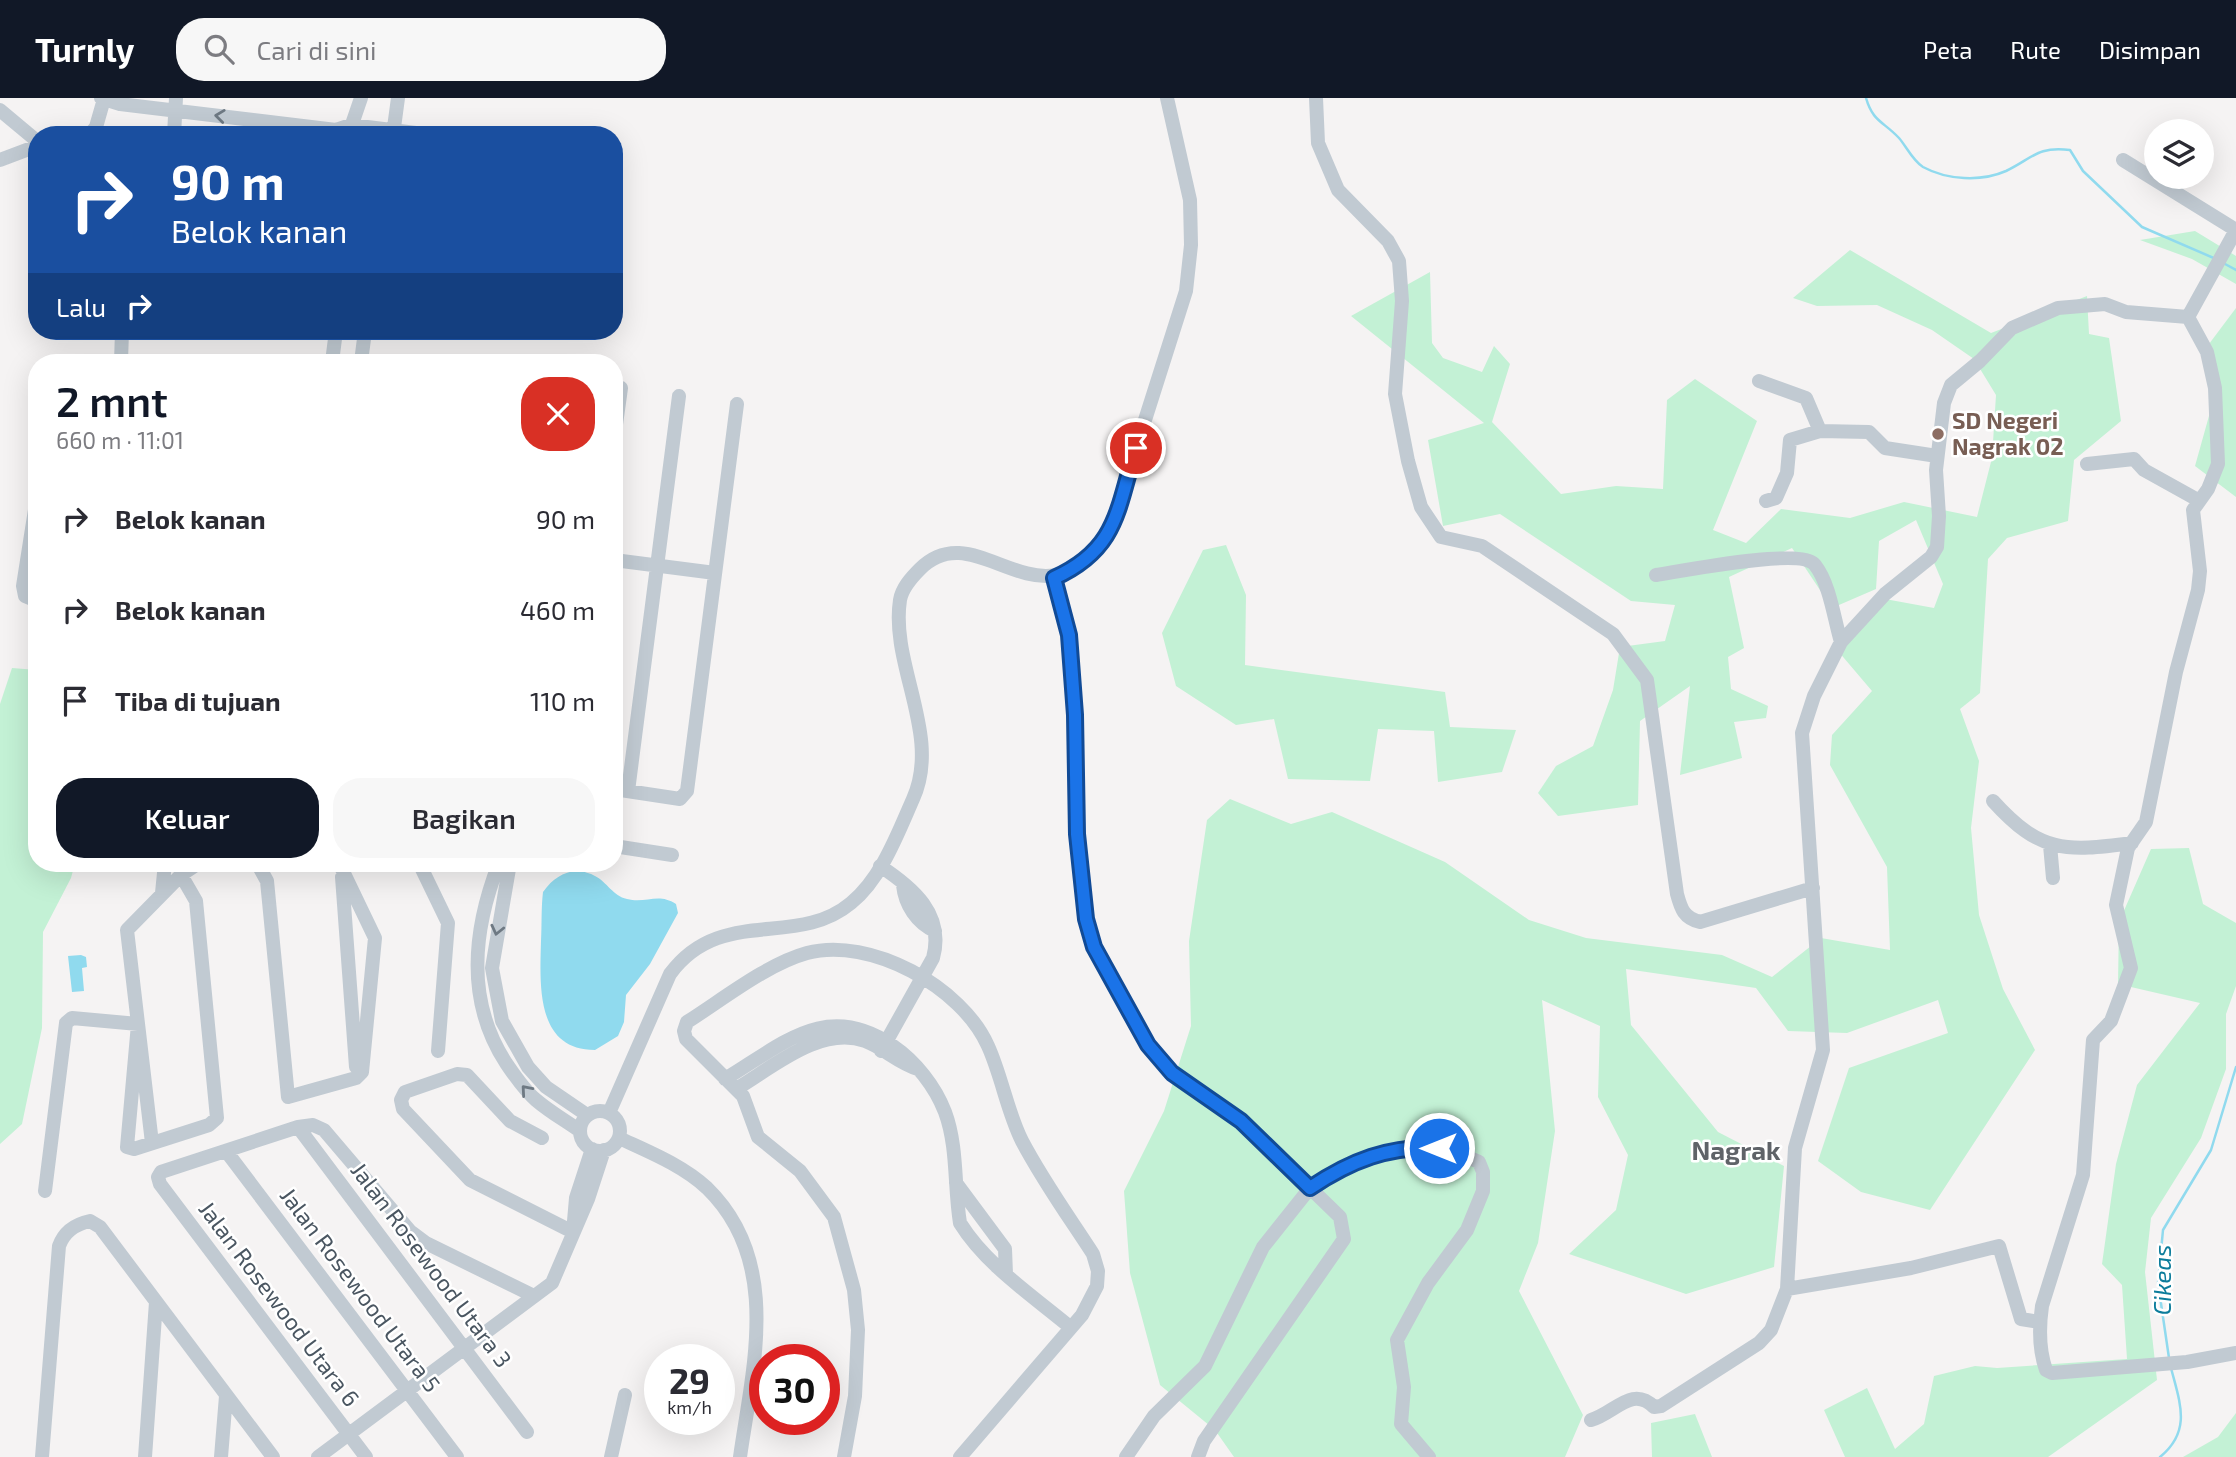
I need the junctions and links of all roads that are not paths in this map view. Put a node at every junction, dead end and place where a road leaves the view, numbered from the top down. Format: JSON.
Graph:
{"nodes":[{"id":1,"x":361,"y":98,"type":"edge"},
{"id":2,"x":398,"y":98,"type":"edge"},
{"id":3,"x":1167,"y":98,"type":"edge"},
{"id":4,"x":1316,"y":98,"type":"edge"},
{"id":5,"x":102,"y":99,"type":"edge"},
{"id":6,"x":175,"y":104,"type":"edge"},
{"id":7,"x":0,"y":110,"type":"edge"},
{"id":8,"x":96,"y":126,"type":"edge"},
{"id":9,"x":174,"y":126,"type":"edge"},
{"id":10,"x":314,"y":126,"type":"edge"},
{"id":11,"x":347,"y":126,"type":"edge"},
{"id":12,"x":394,"y":126,"type":"edge"},
{"id":13,"x":28,"y":135,"type":"edge"},
{"id":14,"x":28,"y":147,"type":"edge"},
{"id":15,"x":0,"y":160,"type":"edge"},
{"id":16,"x":2123,"y":160,"type":"dead end"},
{"id":17,"x":2236,"y":230,"type":"edge"},
{"id":18,"x":2188,"y":317,"type":"junction"},
{"id":19,"x":1759,"y":381,"type":"dead end"},
{"id":20,"x":679,"y":396,"type":"dead end"},
{"id":21,"x":737,"y":404,"type":"dead end"},
{"id":22,"x":1820,"y":431,"type":"junction"},
{"id":23,"x":1937,"y":456,"type":"junction"},
{"id":24,"x":2087,"y":464,"type":"dead end"},
{"id":25,"x":2198,"y":500,"type":"junction"},
{"id":26,"x":1766,"y":501,"type":"dead end"},
{"id":27,"x":28,"y":554,"type":"edge"},
{"id":28,"x":623,"y":560,"type":"edge"},
{"id":29,"x":657,"y":565,"type":"junction"},
{"id":30,"x":715,"y":573,"type":"junction"},
{"id":31,"x":1656,"y":575,"type":"dead end"},
{"id":32,"x":1054,"y":578,"type":"junction"},
{"id":33,"x":28,"y":597,"type":"edge"},
{"id":34,"x":1841,"y":642,"type":"junction"},
{"id":35,"x":623,"y":778,"type":"edge"},
{"id":36,"x":623,"y":790,"type":"edge"},
{"id":37,"x":1993,"y":801,"type":"dead end"},
{"id":38,"x":2132,"y":843,"type":"junction"},
{"id":39,"x":2050,"y":845,"type":"junction"},
{"id":40,"x":623,"y":847,"type":"edge"},
{"id":41,"x":672,"y":855,"type":"dead end"},
{"id":42,"x":880,"y":866,"type":"junction"},
{"id":43,"x":164,"y":872,"type":"edge"},
{"id":44,"x":186,"y":872,"type":"edge"},
{"id":45,"x":262,"y":872,"type":"edge"},
{"id":46,"x":341,"y":872,"type":"edge"},
{"id":47,"x":343,"y":872,"type":"edge"},
{"id":48,"x":423,"y":872,"type":"edge"},
{"id":49,"x":497,"y":872,"type":"edge"},
{"id":50,"x":508,"y":872,"type":"edge"},
{"id":51,"x":181,"y":875,"type":"junction"},
{"id":52,"x":2053,"y":878,"type":"dead end"},
{"id":53,"x":1813,"y":888,"type":"junction"},
{"id":54,"x":162,"y":893,"type":"junction"},
{"id":55,"x":921,"y":979,"type":"junction"},
{"id":56,"x":138,"y":1024,"type":"junction"},
{"id":57,"x":884,"y":1046,"type":"junction"},
{"id":58,"x":438,"y":1051,"type":"dead end"},
{"id":59,"x":356,"y":1079,"type":"junction"},
{"id":60,"x":725,"y":1079,"type":"junction"},
{"id":61,"x":736,"y":1089,"type":"junction"},
{"id":62,"x":609,"y":1113,"type":"junction"},
{"id":63,"x":587,"y":1115,"type":"junction"},
{"id":64,"x":298,"y":1127,"type":"junction"},
{"id":65,"x":580,"y":1131,"type":"junction"},
{"id":66,"x":542,"y":1138,"type":"dead end"},
{"id":67,"x":619,"y":1138,"type":"junction"},
{"id":68,"x":152,"y":1143,"type":"junction"},
{"id":69,"x":598,"y":1149,"type":"junction"},
{"id":70,"x":226,"y":1151,"type":"junction"},
{"id":71,"x":955,"y":1182,"type":"junction"},
{"id":72,"x":1310,"y":1188,"type":"junction"},
{"id":73,"x":45,"y":1191,"type":"dead end"},
{"id":74,"x":573,"y":1232,"type":"junction"},
{"id":75,"x":1006,"y":1274,"type":"junction"},
{"id":76,"x":1787,"y":1289,"type":"junction"},
{"id":77,"x":534,"y":1296,"type":"junction"},
{"id":78,"x":156,"y":1302,"type":"junction"},
{"id":79,"x":2040,"y":1322,"type":"junction"},
{"id":80,"x":1070,"y":1327,"type":"junction"},
{"id":81,"x":466,"y":1346,"type":"junction"},
{"id":82,"x":2236,"y":1353,"type":"edge"},
{"id":83,"x":407,"y":1390,"type":"junction"},
{"id":84,"x":625,"y":1395,"type":"dead end"},
{"id":85,"x":226,"y":1396,"type":"junction"},
{"id":86,"x":1591,"y":1420,"type":"dead end"},
{"id":87,"x":527,"y":1432,"type":"dead end"},
{"id":88,"x":349,"y":1434,"type":"junction"},
{"id":89,"x":42,"y":1457,"type":"edge"},
{"id":90,"x":145,"y":1457,"type":"edge"},
{"id":91,"x":221,"y":1457,"type":"edge"},
{"id":92,"x":273,"y":1457,"type":"edge"},
{"id":93,"x":318,"y":1457,"type":"edge"},
{"id":94,"x":366,"y":1457,"type":"edge"},
{"id":95,"x":457,"y":1457,"type":"edge"},
{"id":96,"x":611,"y":1457,"type":"edge"},
{"id":97,"x":740,"y":1457,"type":"edge"},
{"id":98,"x":844,"y":1457,"type":"edge"},
{"id":99,"x":960,"y":1457,"type":"edge"},
{"id":100,"x":1126,"y":1457,"type":"edge"},
{"id":101,"x":1198,"y":1457,"type":"edge"},
{"id":102,"x":1429,"y":1457,"type":"edge"}],
"edges":[{"from":1,"to":11,"type":"street"},
{"from":2,"to":12,"type":"street"},
{"from":3,"to":32,"type":"street"},
{"from":4,"to":53,"type":"street"},
{"from":5,"to":6,"type":"street"},
{"from":5,"to":8,"type":"street"},
{"from":6,"to":9,"type":"street"},
{"from":10,"to":6,"type":"street","one_way":true},
{"from":7,"to":13,"type":"street"},
{"from":14,"to":15,"type":"street"},
{"from":16,"to":17,"type":"street"},
{"from":17,"to":18,"type":"street"},
{"from":18,"to":23,"type":"street"},
{"from":18,"to":25,"type":"street"},
{"from":19,"to":22,"type":"street"},
{"from":20,"to":29,"type":"street"},
{"from":21,"to":30,"type":"street"},
{"from":22,"to":23,"type":"street"},
{"from":22,"to":26,"type":"street"},
{"from":23,"to":34,"type":"street"},
{"from":24,"to":25,"type":"street"},
{"from":25,"to":38,"type":"street"},
{"from":27,"to":33,"type":"street"},
{"from":28,"to":29,"type":"street"},
{"from":29,"to":30,"type":"street"},
{"from":29,"to":35,"type":"street"},
{"from":30,"to":36,"type":"street"},
{"from":31,"to":34,"type":"street"},
{"from":32,"to":42,"type":"street"},
{"from":32,"to":72,"type":"street"},
{"from":34,"to":53,"type":"street"},
{"from":37,"to":39,"type":"street"},
{"from":38,"to":39,"type":"street"},
{"from":38,"to":79,"type":"street"},
{"from":39,"to":52,"type":"street"},
{"from":40,"to":41,"type":"street"},
{"from":42,"to":55,"type":"street"},
{"from":42,"to":62,"type":"street"},
{"from":43,"to":54,"type":"street"},
{"from":44,"to":51,"type":"street"},
{"from":45,"to":59,"type":"street"},
{"from":46,"to":59,"type":"street"},
{"from":47,"to":59,"type":"street"},
{"from":48,"to":58,"type":"street"},
{"from":65,"to":49,"type":"street","one_way":true},
{"from":50,"to":63,"type":"street","one_way":true},
{"from":51,"to":54,"type":"street"},
{"from":51,"to":68,"type":"street"},
{"from":53,"to":76,"type":"street"},
{"from":54,"to":56,"type":"street"},
{"from":55,"to":57,"type":"street"},
{"from":55,"to":60,"type":"street"},
{"from":55,"to":80,"type":"street"},
{"from":56,"to":68,"type":"street"},
{"from":56,"to":68,"type":"street"},
{"from":56,"to":73,"type":"street"},
{"from":57,"to":60,"type":"street"},
{"from":57,"to":61,"type":"street"},
{"from":57,"to":71,"type":"street"},
{"from":60,"to":61,"type":"street"},
{"from":61,"to":98,"type":"street"},
{"from":62,"to":63,"type":"street"},
{"from":62,"to":67,"type":"street"},
{"from":63,"to":65,"type":"street"},
{"from":64,"to":70,"type":"street"},
{"from":64,"to":77,"type":"street"},
{"from":64,"to":81,"type":"street","name":"Jalan Rosewood Utara 3"},
{"from":65,"to":69,"type":"street"},
{"from":66,"to":74,"type":"street"},
{"from":67,"to":69,"type":"street"},
{"from":67,"to":97,"type":"street"},
{"from":69,"to":74,"type":"street"},
{"from":70,"to":83,"type":"street","name":"Jalan Rosewood Utara 5"},
{"from":70,"to":88,"type":"street","name":"Jalan Rosewood Utara 6"},
{"from":71,"to":75,"type":"street"},
{"from":71,"to":75,"type":"street"},
{"from":72,"to":100,"type":"street"},
{"from":72,"to":101,"type":"street"},
{"from":72,"to":102,"type":"street"},
{"from":74,"to":77,"type":"street"},
{"from":75,"to":80,"type":"street"},
{"from":76,"to":79,"type":"street"},
{"from":76,"to":86,"type":"street"},
{"from":77,"to":81,"type":"street"},
{"from":78,"to":85,"type":"street"},
{"from":78,"to":89,"type":"street"},
{"from":78,"to":90,"type":"street"},
{"from":79,"to":82,"type":"street"},
{"from":80,"to":99,"type":"street"},
{"from":81,"to":83,"type":"street"},
{"from":81,"to":87,"type":"street","name":"Jalan Rosewood Utara 3"},
{"from":83,"to":88,"type":"street"},
{"from":83,"to":95,"type":"street","name":"Jalan Rosewood Utara 5"},
{"from":84,"to":96,"type":"street"},
{"from":85,"to":91,"type":"street"},
{"from":85,"to":92,"type":"street"},
{"from":88,"to":93,"type":"street"},
{"from":88,"to":94,"type":"street","name":"Jalan Rosewood Utara 6"}]}
